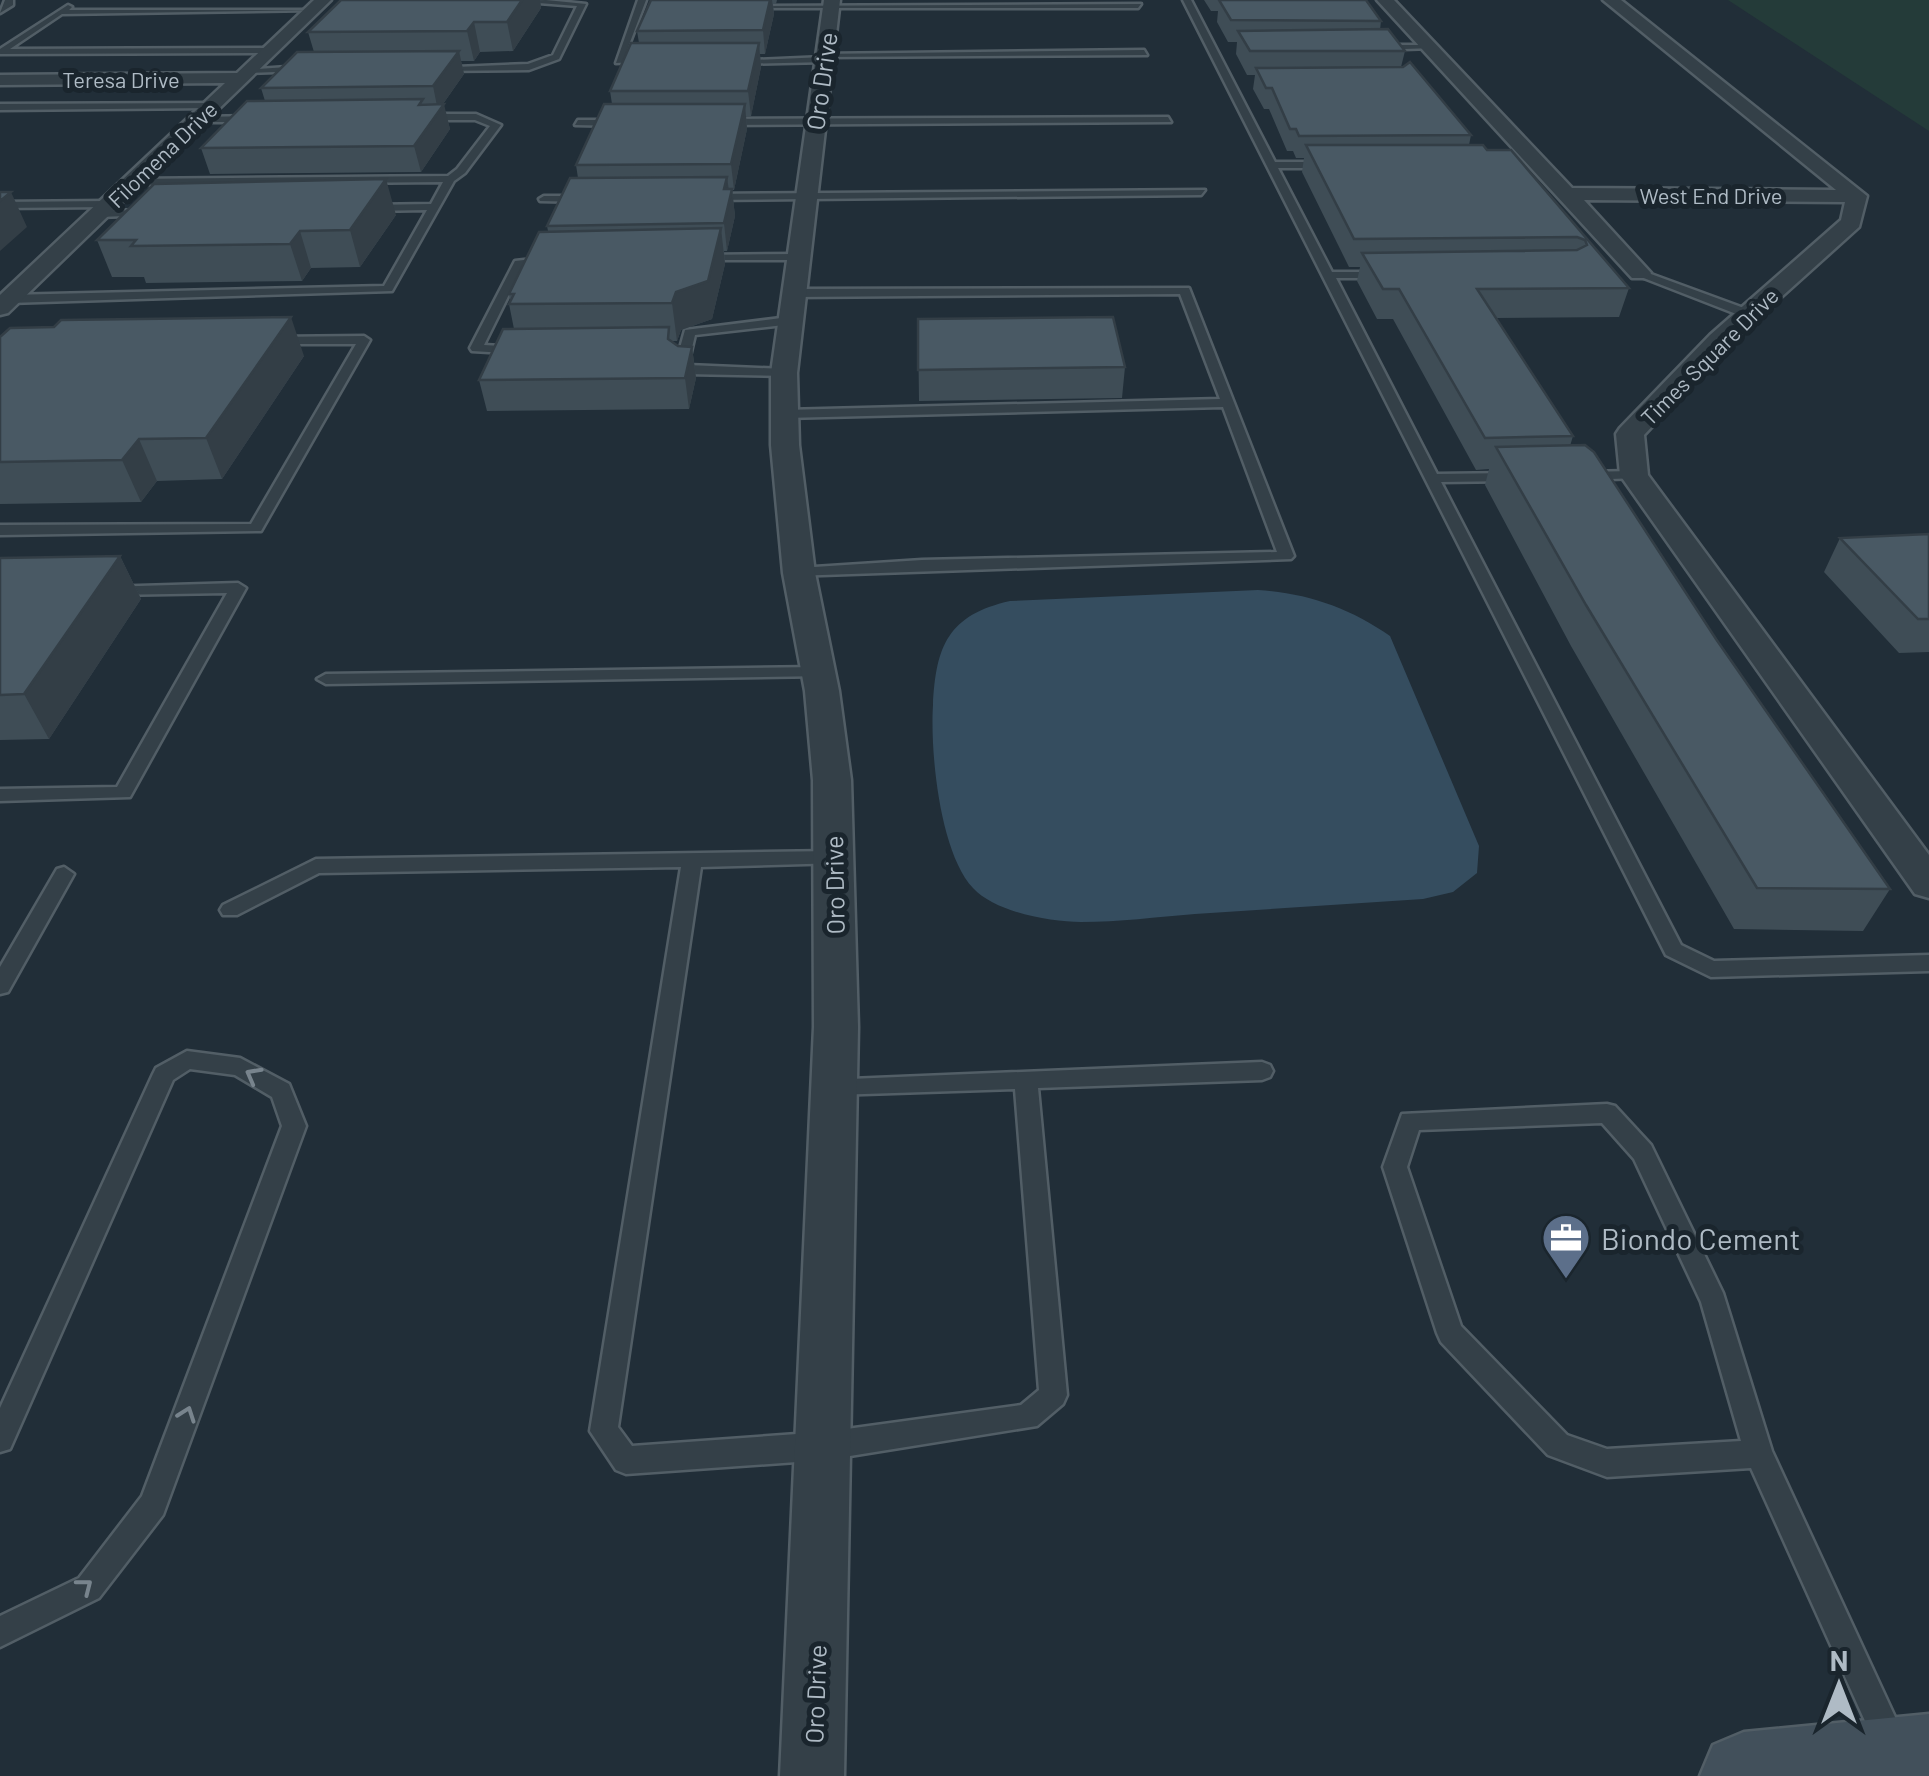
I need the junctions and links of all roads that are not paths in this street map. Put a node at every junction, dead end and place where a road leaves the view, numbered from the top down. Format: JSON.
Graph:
{"nodes":[{"id":1,"x":9,"y":0,"type":"edge"},
{"id":2,"x":78,"y":0,"type":"edge"},
{"id":3,"x":513,"y":0,"type":"edge"},
{"id":4,"x":1187,"y":0,"type":"edge"},
{"id":5,"x":1384,"y":0,"type":"edge"},
{"id":6,"x":1612,"y":0,"type":"edge"},
{"id":7,"x":324,"y":4,"type":"edge"},
{"id":8,"x":831,"y":4,"type":"edge"},
{"id":9,"x":640,"y":5,"type":"edge"},
{"id":10,"x":1138,"y":6,"type":"dead end"},
{"id":11,"x":734,"y":8,"type":"edge"},
{"id":12,"x":658,"y":10,"type":"edge"},
{"id":13,"x":0,"y":11,"type":"edge"},
{"id":14,"x":60,"y":12,"type":"junction"},
{"id":15,"x":1197,"y":17,"type":"junction"},
{"id":16,"x":1216,"y":17,"type":"edge"},
{"id":17,"x":1371,"y":48,"type":"edge"},
{"id":18,"x":1430,"y":48,"type":"junction"},
{"id":19,"x":1214,"y":49,"type":"junction"},
{"id":20,"x":1233,"y":49,"type":"edge"},
{"id":21,"x":271,"y":50,"type":"junction"},
{"id":22,"x":1,"y":52,"type":"edge"},
{"id":23,"x":1144,"y":53,"type":"dead end"},
{"id":24,"x":824,"y":57,"type":"junction"},
{"id":25,"x":656,"y":61,"type":"edge"},
{"id":26,"x":730,"y":61,"type":"edge"},
{"id":27,"x":430,"y":68,"type":"edge"},
{"id":28,"x":310,"y":70,"type":"edge"},
{"id":29,"x":246,"y":74,"type":"junction"},
{"id":30,"x":0,"y":80,"type":"edge"},
{"id":31,"x":1230,"y":82,"type":"junction"},
{"id":32,"x":1249,"y":82,"type":"edge"},
{"id":33,"x":213,"y":104,"type":"junction"},
{"id":34,"x":0,"y":107,"type":"edge"},
{"id":35,"x":402,"y":117,"type":"edge"},
{"id":36,"x":272,"y":119,"type":"edge"},
{"id":37,"x":198,"y":120,"type":"junction"},
{"id":38,"x":1168,"y":120,"type":"dead end"},
{"id":39,"x":816,"y":121,"type":"junction"},
{"id":40,"x":637,"y":122,"type":"edge"},
{"id":41,"x":716,"y":122,"type":"edge"},
{"id":42,"x":578,"y":123,"type":"dead end"},
{"id":43,"x":1272,"y":165,"type":"junction"},
{"id":44,"x":1351,"y":165,"type":"edge"},
{"id":45,"x":450,"y":179,"type":"junction"},
{"id":46,"x":132,"y":182,"type":"junction"},
{"id":47,"x":1201,"y":192,"type":"dead end"},
{"id":48,"x":1565,"y":194,"type":"junction"},
{"id":49,"x":806,"y":195,"type":"junction"},
{"id":50,"x":1857,"y":196,"type":"junction"},
{"id":51,"x":694,"y":197,"type":"edge"},
{"id":52,"x":600,"y":198,"type":"edge"},
{"id":53,"x":544,"y":199,"type":"dead end"},
{"id":54,"x":0,"y":205,"type":"edge"},
{"id":55,"x":434,"y":207,"type":"junction"},
{"id":56,"x":104,"y":209,"type":"junction"},
{"id":57,"x":355,"y":209,"type":"edge"},
{"id":58,"x":157,"y":213,"type":"edge"},
{"id":59,"x":682,"y":258,"type":"edge"},
{"id":60,"x":566,"y":260,"type":"edge"},
{"id":61,"x":1640,"y":273,"type":"joint"},
{"id":62,"x":1328,"y":275,"type":"junction"},
{"id":63,"x":1402,"y":275,"type":"edge"},
{"id":64,"x":793,"y":290,"type":"junction"},
{"id":65,"x":4,"y":304,"type":"edge"},
{"id":66,"x":1748,"y":314,"type":"junction"},
{"id":67,"x":249,"y":342,"type":"edge"},
{"id":68,"x":686,"y":349,"type":"junction"},
{"id":69,"x":667,"y":350,"type":"edge"},
{"id":70,"x":538,"y":351,"type":"edge"},
{"id":71,"x":784,"y":373,"type":"junction"},
{"id":72,"x":1225,"y":403,"type":"junction"},
{"id":73,"x":785,"y":414,"type":"junction"},
{"id":74,"x":1634,"y":475,"type":"junction"},
{"id":75,"x":1560,"y":476,"type":"edge"},
{"id":76,"x":1523,"y":477,"type":"edge"},
{"id":77,"x":1431,"y":478,"type":"junction"},
{"id":78,"x":0,"y":530,"type":"edge"},
{"id":79,"x":799,"y":573,"type":"junction"},
{"id":80,"x":99,"y":590,"type":"edge"},
{"id":81,"x":818,"y":672,"type":"junction"},
{"id":82,"x":326,"y":679,"type":"dead end"},
{"id":83,"x":0,"y":795,"type":"edge"},
{"id":84,"x":834,"y":858,"type":"junction"},
{"id":85,"x":692,"y":860,"type":"junction"},
{"id":86,"x":64,"y":874,"type":"dead end"},
{"id":87,"x":1929,"y":884,"type":"edge"},
{"id":88,"x":230,"y":910,"type":"dead end"},
{"id":89,"x":1929,"y":963,"type":"edge"},
{"id":90,"x":0,"y":986,"type":"edge"},
{"id":91,"x":1262,"y":1070,"type":"dead end"},
{"id":92,"x":1026,"y":1079,"type":"junction"},
{"id":93,"x":834,"y":1086,"type":"junction"},
{"id":94,"x":0,"y":1439,"type":"edge"},
{"id":95,"x":825,"y":1446,"type":"junction"},
{"id":96,"x":1759,"y":1454,"type":"junction"},
{"id":97,"x":0,"y":1632,"type":"edge"},
{"id":98,"x":1874,"y":1765,"type":"edge"},
{"id":99,"x":812,"y":1776,"type":"edge"},
{"id":100,"x":1744,"y":1776,"type":"edge"}],
"edges":[{"from":1,"to":13,"type":"lane"},
{"from":2,"to":14,"type":"lane"},
{"from":3,"to":27,"type":"lane"},
{"from":4,"to":15,"type":"lane"},
{"from":5,"to":18,"type":"street"},
{"from":6,"to":50,"type":"street"},
{"from":7,"to":14,"type":"lane"},
{"from":7,"to":21,"type":"street","name":"Filomena Drive"},
{"from":8,"to":10,"type":"lane"},
{"from":8,"to":11,"type":"lane"},
{"from":8,"to":24,"type":"street","name":"Oro Drive"},
{"from":9,"to":12,"type":"lane"},
{"from":9,"to":25,"type":"lane"},
{"from":14,"to":22,"type":"lane"},
{"from":15,"to":16,"type":"lane"},
{"from":15,"to":19,"type":"lane"},
{"from":17,"to":18,"type":"lane"},
{"from":18,"to":48,"type":"street"},
{"from":19,"to":20,"type":"lane"},
{"from":19,"to":31,"type":"lane"},
{"from":21,"to":22,"type":"lane"},
{"from":21,"to":29,"type":"street","name":"Filomena Drive"},
{"from":23,"to":24,"type":"lane"},
{"from":24,"to":26,"type":"lane"},
{"from":24,"to":39,"type":"street","name":"Oro Drive"},
{"from":28,"to":29,"type":"lane"},
{"from":29,"to":30,"type":"street","name":"Teresa Drive"},
{"from":29,"to":33,"type":"street","name":"Filomena Drive"},
{"from":31,"to":32,"type":"lane"},
{"from":31,"to":43,"type":"lane"},
{"from":33,"to":34,"type":"lane"},
{"from":33,"to":37,"type":"street","name":"Filomena Drive"},
{"from":35,"to":45,"type":"lane"},
{"from":36,"to":37,"type":"lane"},
{"from":37,"to":46,"type":"street","name":"Filomena Drive"},
{"from":38,"to":39,"type":"lane"},
{"from":39,"to":41,"type":"lane"},
{"from":39,"to":49,"type":"street","name":"Oro Drive"},
{"from":40,"to":42,"type":"lane"},
{"from":43,"to":44,"type":"lane"},
{"from":43,"to":62,"type":"lane"},
{"from":45,"to":46,"type":"lane"},
{"from":45,"to":55,"type":"lane"},
{"from":46,"to":56,"type":"street","name":"Filomena Drive"},
{"from":47,"to":49,"type":"lane"},
{"from":48,"to":50,"type":"street","name":"West End Drive"},
{"from":48,"to":61,"type":"street"},
{"from":49,"to":51,"type":"lane"},
{"from":49,"to":64,"type":"street","name":"Oro Drive"},
{"from":50,"to":66,"type":"street","name":"Times Square Drive"},
{"from":52,"to":53,"type":"lane"},
{"from":54,"to":56,"type":"lane"},
{"from":55,"to":57,"type":"lane"},
{"from":55,"to":65,"type":"lane"},
{"from":56,"to":58,"type":"lane"},
{"from":56,"to":65,"type":"street","name":"Filomena Drive"},
{"from":59,"to":64,"type":"lane"},
{"from":60,"to":70,"type":"lane"},
{"from":61,"to":66,"type":"lane"},
{"from":62,"to":63,"type":"lane"},
{"from":62,"to":77,"type":"lane"},
{"from":64,"to":68,"type":"lane"},
{"from":64,"to":71,"type":"street","name":"Oro Drive"},
{"from":64,"to":72,"type":"lane"},
{"from":66,"to":74,"type":"street","name":"Times Square Drive"},
{"from":67,"to":78,"type":"lane"},
{"from":68,"to":69,"type":"lane"},
{"from":68,"to":71,"type":"lane"},
{"from":71,"to":73,"type":"street","name":"Oro Drive"},
{"from":72,"to":73,"type":"lane"},
{"from":72,"to":79,"type":"lane"},
{"from":73,"to":79,"type":"street","name":"Oro Drive"},
{"from":74,"to":75,"type":"lane"},
{"from":74,"to":87,"type":"street"},
{"from":76,"to":77,"type":"lane"},
{"from":77,"to":89,"type":"lane"},
{"from":79,"to":81,"type":"street","name":"Oro Drive"},
{"from":80,"to":83,"type":"lane"},
{"from":81,"to":82,"type":"lane"},
{"from":81,"to":84,"type":"street","name":"Oro Drive"},
{"from":84,"to":85,"type":"lane"},
{"from":84,"to":93,"type":"street","name":"Oro Drive"},
{"from":85,"to":88,"type":"lane"},
{"from":85,"to":95,"type":"lane"},
{"from":86,"to":90,"type":"lane"},
{"from":91,"to":92,"type":"lane"},
{"from":92,"to":93,"type":"lane"},
{"from":92,"to":95,"type":"lane"},
{"from":93,"to":95,"type":"street","name":"Oro Drive"},
{"from":97,"to":94,"type":"lane","one_way":true},
{"from":95,"to":99,"type":"street","name":"Oro Drive"},
{"from":96,"to":96,"type":"lane"},
{"from":96,"to":98,"type":"lane"},
{"from":98,"to":100,"type":"main road"}]}
